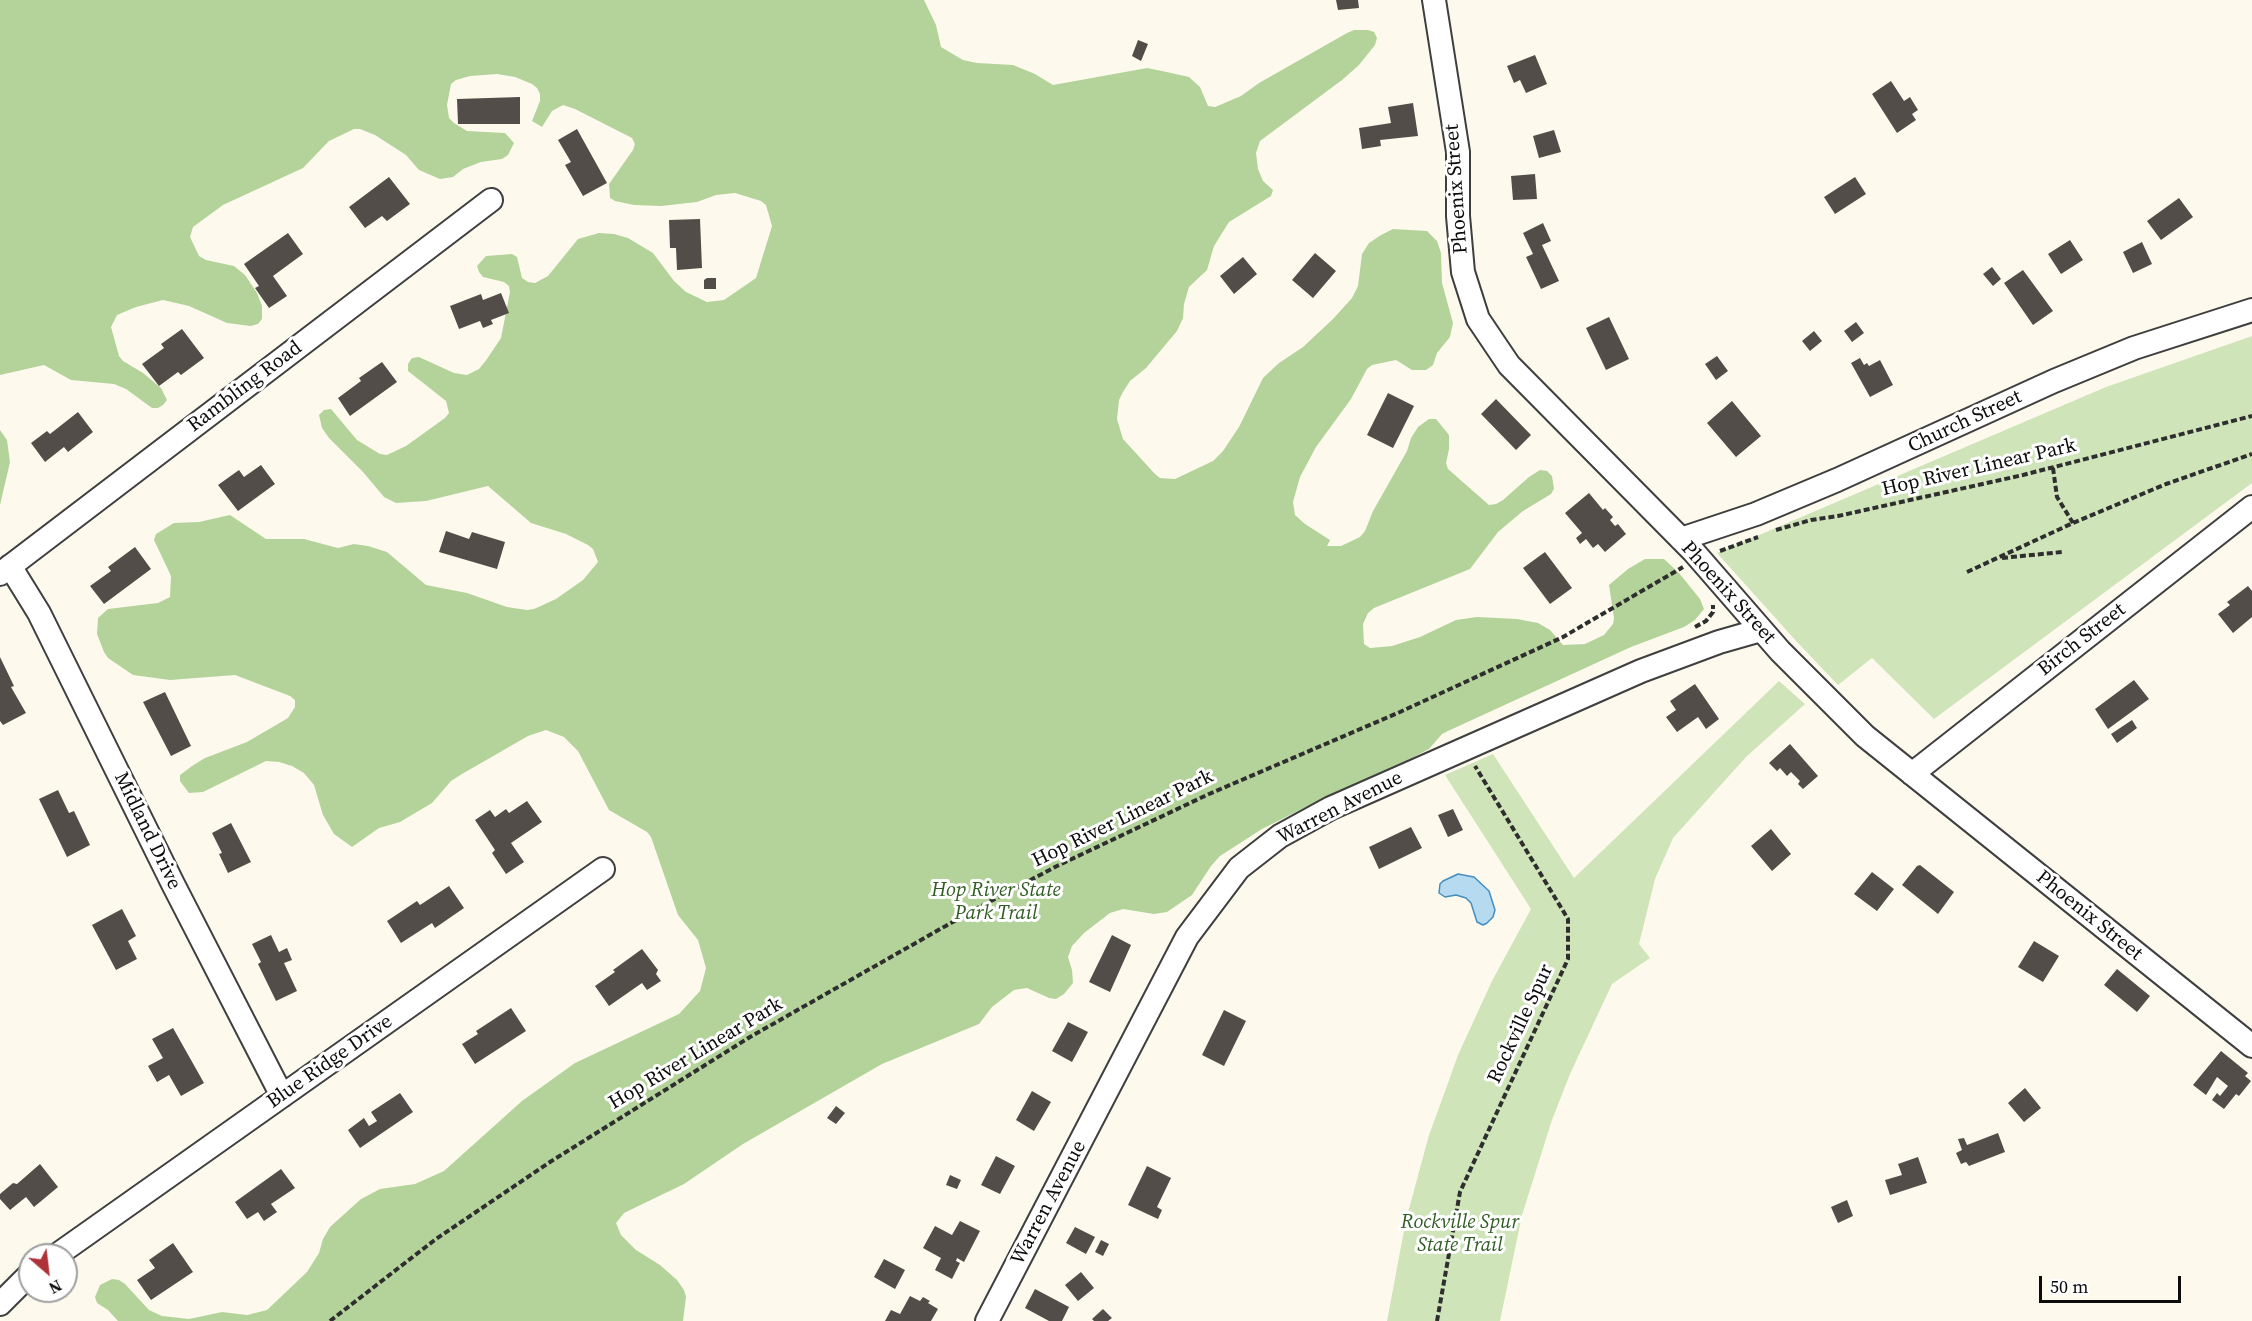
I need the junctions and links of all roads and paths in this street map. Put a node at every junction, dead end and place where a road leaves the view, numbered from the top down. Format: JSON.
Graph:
{"nodes":[{"id":1,"x":1434,"y":0,"type":"edge"},
{"id":2,"x":491,"y":200,"type":"dead end"},
{"id":3,"x":2252,"y":310,"type":"edge"},
{"id":4,"x":2252,"y":416,"type":"edge"},
{"id":5,"x":2252,"y":454,"type":"edge"},
{"id":6,"x":2054,"y":468,"type":"junction"},
{"id":7,"x":2252,"y":507,"type":"edge"},
{"id":8,"x":2073,"y":523,"type":"junction"},
{"id":9,"x":1681,"y":539,"type":"junction"},
{"id":10,"x":2062,"y":552,"type":"dead end"},
{"id":11,"x":1714,"y":553,"type":"dead end"},
{"id":12,"x":1998,"y":558,"type":"junction"},
{"id":13,"x":5,"y":570,"type":"edge"},
{"id":14,"x":1967,"y":572,"type":"dead end"},
{"id":15,"x":1690,"y":574,"type":"dead end"},
{"id":16,"x":1710,"y":596,"type":"dead end"},
{"id":17,"x":1761,"y":630,"type":"junction"},
{"id":18,"x":1686,"y":631,"type":"dead end"},
{"id":19,"x":1474,"y":764,"type":"dead end"},
{"id":20,"x":1912,"y":774,"type":"junction"},
{"id":21,"x":603,"y":869,"type":"dead end"},
{"id":22,"x":2252,"y":1046,"type":"edge"},
{"id":23,"x":282,"y":1096,"type":"junction"},
{"id":24,"x":74,"y":1243,"type":"edge"},
{"id":25,"x":18,"y":1286,"type":"edge"},
{"id":26,"x":0,"y":1304,"type":"edge"},
{"id":27,"x":330,"y":1321,"type":"edge"},
{"id":28,"x":987,"y":1321,"type":"edge"},
{"id":29,"x":1437,"y":1321,"type":"edge"}],
"edges":[{"from":1,"to":9,"type":"street","name":"Phoenix Street"},
{"from":2,"to":13,"type":"street","name":"Rambling Road"},
{"from":3,"to":9,"type":"street","name":"Church Street"},
{"from":4,"to":6,"type":"path","name":"Hop River Linear Park"},
{"from":5,"to":8,"type":"path"},
{"from":6,"to":8,"type":"path"},
{"from":6,"to":11,"type":"path","name":"Hop River Linear Park"},
{"from":7,"to":20,"type":"street","name":"Birch Street"},
{"from":8,"to":12,"type":"path"},
{"from":9,"to":17,"type":"street","name":"Phoenix Street"},
{"from":10,"to":12,"type":"path"},
{"from":12,"to":14,"type":"path"},
{"from":13,"to":23,"type":"street","name":"Midland Drive"},
{"from":15,"to":27,"type":"path","name":"Hop River Linear Park"},
{"from":16,"to":18,"type":"path"},
{"from":17,"to":20,"type":"street","name":"Phoenix Street"},
{"from":17,"to":28,"type":"street","name":"Warren Avenue"},
{"from":19,"to":29,"type":"path","name":"Rockville Spur"},
{"from":20,"to":22,"type":"street","name":"Phoenix Street"},
{"from":21,"to":23,"type":"street","name":"Blue Ridge Drive"},
{"from":23,"to":24,"type":"street","name":"Blue Ridge Drive"},
{"from":25,"to":26,"type":"street"}]}
